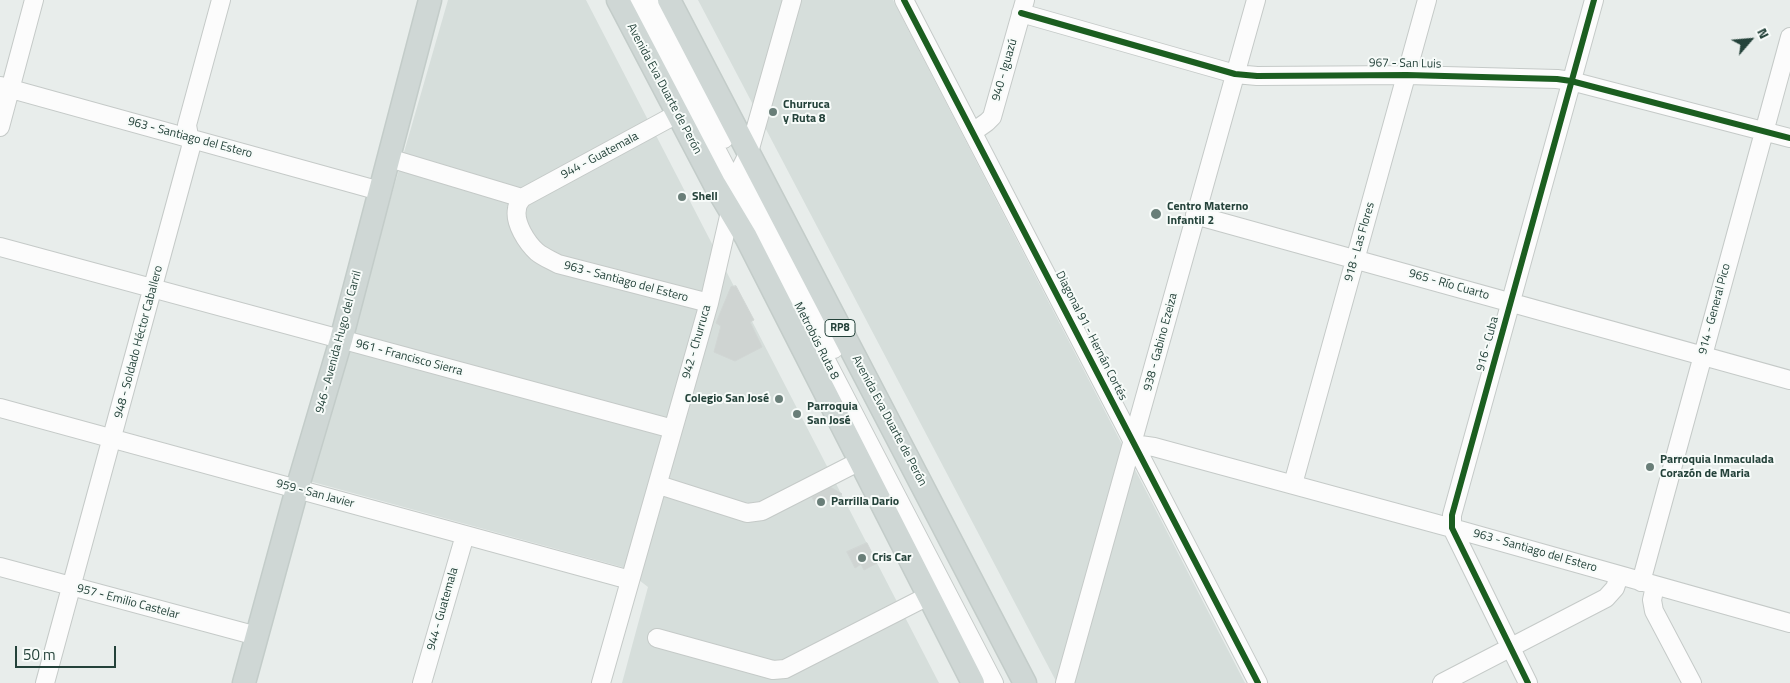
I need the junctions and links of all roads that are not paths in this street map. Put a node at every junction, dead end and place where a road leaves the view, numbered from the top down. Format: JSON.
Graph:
{"nodes":[{"id":1,"x":34,"y":0,"type":"edge"},
{"id":2,"x":221,"y":0,"type":"edge"},
{"id":3,"x":430,"y":0,"type":"edge"},
{"id":4,"x":618,"y":0,"type":"edge"},
{"id":5,"x":636,"y":0,"type":"edge"},
{"id":6,"x":650,"y":0,"type":"edge"},
{"id":7,"x":669,"y":0,"type":"edge"},
{"id":8,"x":792,"y":0,"type":"edge"},
{"id":9,"x":904,"y":0,"type":"edge"},
{"id":10,"x":1256,"y":0,"type":"edge"},
{"id":11,"x":1427,"y":0,"type":"edge"},
{"id":12,"x":1594,"y":0,"type":"edge"},
{"id":13,"x":1023,"y":6,"type":"edge"},
{"id":14,"x":1790,"y":37,"type":"edge"},
{"id":15,"x":1235,"y":74,"type":"junction"},
{"id":16,"x":1407,"y":75,"type":"junction"},
{"id":17,"x":1571,"y":81,"type":"junction"},
{"id":18,"x":5,"y":87,"type":"edge"},
{"id":19,"x":677,"y":114,"type":"junction"},
{"id":20,"x":0,"y":127,"type":"edge"},
{"id":21,"x":1764,"y":131,"type":"junction"},
{"id":22,"x":973,"y":132,"type":"junction"},
{"id":23,"x":190,"y":137,"type":"junction"},
{"id":24,"x":1790,"y":138,"type":"edge"},
{"id":25,"x":389,"y":158,"type":"junction"},
{"id":26,"x":741,"y":169,"type":"junction"},
{"id":27,"x":380,"y":191,"type":"junction"},
{"id":28,"x":522,"y":198,"type":"junction"},
{"id":29,"x":731,"y":211,"type":"junction"},
{"id":30,"x":1195,"y":215,"type":"junction"},
{"id":31,"x":0,"y":247,"type":"edge"},
{"id":32,"x":1355,"y":259,"type":"junction"},
{"id":33,"x":153,"y":290,"type":"junction"},
{"id":34,"x":1511,"y":302,"type":"junction"},
{"id":35,"x":708,"y":303,"type":"junction"},
{"id":36,"x":341,"y":340,"type":"junction"},
{"id":37,"x":1702,"y":356,"type":"junction"},
{"id":38,"x":1790,"y":380,"type":"edge"},
{"id":39,"x":0,"y":408,"type":"edge"},
{"id":40,"x":673,"y":429,"type":"junction"},
{"id":41,"x":113,"y":439,"type":"junction"},
{"id":42,"x":1133,"y":444,"type":"junction"},
{"id":43,"x":860,"y":461,"type":"junction"},
{"id":44,"x":659,"y":484,"type":"junction"},
{"id":45,"x":1293,"y":484,"type":"junction"},
{"id":46,"x":297,"y":490,"type":"junction"},
{"id":47,"x":932,"y":504,"type":"junction"},
{"id":48,"x":1452,"y":528,"type":"junction"},
{"id":49,"x":465,"y":535,"type":"junction"},
{"id":50,"x":0,"y":567,"type":"edge"},
{"id":51,"x":1619,"y":576,"type":"junction"},
{"id":52,"x":630,"y":580,"type":"junction"},
{"id":53,"x":1648,"y":584,"type":"junction"},
{"id":54,"x":71,"y":586,"type":"junction"},
{"id":55,"x":928,"y":596,"type":"junction"},
{"id":56,"x":1790,"y":623,"type":"edge"},
{"id":57,"x":257,"y":636,"type":"junction"},
{"id":58,"x":657,"y":638,"type":"dead end"},
{"id":59,"x":1510,"y":648,"type":"junction"},
{"id":60,"x":45,"y":683,"type":"edge"},
{"id":61,"x":244,"y":683,"type":"edge"},
{"id":62,"x":422,"y":683,"type":"edge"},
{"id":63,"x":601,"y":683,"type":"edge"},
{"id":64,"x":973,"y":683,"type":"edge"},
{"id":65,"x":994,"y":683,"type":"edge"},
{"id":66,"x":1007,"y":683,"type":"edge"},
{"id":67,"x":1012,"y":683,"type":"edge"},
{"id":68,"x":1025,"y":683,"type":"edge"},
{"id":69,"x":1065,"y":683,"type":"edge"},
{"id":70,"x":1258,"y":683,"type":"edge"},
{"id":71,"x":1442,"y":683,"type":"edge"},
{"id":72,"x":1528,"y":683,"type":"edge"},
{"id":73,"x":1692,"y":683,"type":"edge"}],
"edges":[{"from":1,"to":18,"type":"street"},
{"from":2,"to":23,"type":"street","name":"948 - Soldado Héctor Caballero"},
{"from":3,"to":25,"type":"main road","name":"946 - Avenida Hugo del Carril"},
{"from":4,"to":19,"type":"main road","name":"Avenida Eva Duarte de Perón"},
{"from":5,"to":26,"type":"street","name":"Metrobús Ruta 8"},
{"from":6,"to":26,"type":"street","name":"Metrobús Ruta 8"},
{"from":7,"to":26,"type":"main road","name":"Avenida Eva Duarte de Perón","number":"RP8"},
{"from":8,"to":26,"type":"street","name":"942 - Churruca"},
{"from":9,"to":22,"type":"street","name":"Diagonal 91 - Hernán Cortés"},
{"from":10,"to":15,"type":"street","name":"938 - Gabino Ezeiza"},
{"from":11,"to":16,"type":"street","name":"918 - Las Flores"},
{"from":12,"to":17,"type":"street","name":"916 - Cuba"},
{"from":13,"to":15,"type":"street","name":"967 - San Luis"},
{"from":13,"to":22,"type":"street","name":"940 - Iguazú"},
{"from":14,"to":21,"type":"street","name":"914 - General Pico"},
{"from":15,"to":16,"type":"street","name":"967 - San Luis"},
{"from":15,"to":30,"type":"street","name":"938 - Gabino Ezeiza"},
{"from":16,"to":17,"type":"street","name":"967 - San Luis"},
{"from":16,"to":32,"type":"street","name":"918 - Las Flores"},
{"from":17,"to":21,"type":"street","name":"967 - San Luis"},
{"from":17,"to":34,"type":"street","name":"916 - Cuba"},
{"from":18,"to":20,"type":"street"},
{"from":18,"to":23,"type":"street","name":"963 - Santiago del Estero"},
{"from":19,"to":28,"type":"street","name":"944 - Guatemala"},
{"from":19,"to":29,"type":"main road","name":"Avenida Eva Duarte de Perón"},
{"from":21,"to":24,"type":"street","name":"967 - San Luis"},
{"from":21,"to":37,"type":"street","name":"914 - General Pico"},
{"from":22,"to":42,"type":"street","name":"Diagonal 91 - Hernán Cortés"},
{"from":23,"to":27,"type":"street","name":"963 - Santiago del Estero"},
{"from":23,"to":33,"type":"street","name":"948 - Soldado Héctor Caballero"},
{"from":25,"to":27,"type":"main road","name":"946 - Avenida Hugo del Carril"},
{"from":25,"to":28,"type":"street"},
{"from":26,"to":29,"type":"street","name":"942 - Churruca"},
{"from":26,"to":47,"type":"main road","name":"Avenida Eva Duarte de Perón","number":"RP8"},
{"from":26,"to":65,"type":"street","name":"Metrobús Ruta 8"},
{"from":26,"to":66,"type":"street","name":"Metrobús Ruta 8"},
{"from":27,"to":36,"type":"main road","name":"946 - Avenida Hugo del Carril"},
{"from":28,"to":35,"type":"street","name":"963 - Santiago del Estero"},
{"from":29,"to":35,"type":"street","name":"942 - Churruca"},
{"from":29,"to":43,"type":"main road","name":"Avenida Eva Duarte de Perón"},
{"from":30,"to":32,"type":"street","name":"965 - Río Cuarto"},
{"from":30,"to":42,"type":"street","name":"938 - Gabino Ezeiza"},
{"from":31,"to":33,"type":"street","name":"961 - Francisco Sierra"},
{"from":32,"to":34,"type":"street","name":"965 - Río Cuarto"},
{"from":32,"to":45,"type":"street","name":"918 - Las Flores"},
{"from":33,"to":36,"type":"street","name":"961 - Francisco Sierra"},
{"from":33,"to":41,"type":"street","name":"948 - Soldado Héctor Caballero"},
{"from":34,"to":37,"type":"street","name":"965 - Río Cuarto"},
{"from":34,"to":48,"type":"street","name":"916 - Cuba"},
{"from":35,"to":40,"type":"street","name":"942 - Churruca"},
{"from":36,"to":40,"type":"street","name":"961 - Francisco Sierra"},
{"from":36,"to":46,"type":"main road","name":"946 - Avenida Hugo del Carril"},
{"from":37,"to":38,"type":"street","name":"965 - Río Cuarto"},
{"from":37,"to":53,"type":"street","name":"914 - General Pico"},
{"from":39,"to":41,"type":"street","name":"959 - San Javier"},
{"from":40,"to":44,"type":"street","name":"942 - Churruca"},
{"from":41,"to":46,"type":"street","name":"959 - San Javier"},
{"from":41,"to":54,"type":"street","name":"948 - Soldado Héctor Caballero"},
{"from":42,"to":45,"type":"street","name":"963 - Santiago del Estero"},
{"from":42,"to":69,"type":"street","name":"938 - Gabino Ezeiza"},
{"from":42,"to":70,"type":"street","name":"Diagonal 91 - Hernán Cortés"},
{"from":43,"to":44,"type":"street"},
{"from":43,"to":55,"type":"main road","name":"Avenida Eva Duarte de Perón"},
{"from":44,"to":52,"type":"street","name":"942 - Churruca"},
{"from":45,"to":48,"type":"street","name":"963 - Santiago del Estero"},
{"from":46,"to":49,"type":"street","name":"959 - San Javier"},
{"from":46,"to":57,"type":"main road","name":"946 - Avenida Hugo del Carril"},
{"from":47,"to":67,"type":"street"},
{"from":47,"to":68,"type":"main road","name":"Avenida Eva Duarte de Perón","number":"RP8"},
{"from":48,"to":51,"type":"street","name":"963 - Santiago del Estero"},
{"from":48,"to":59,"type":"street"},
{"from":49,"to":52,"type":"street","name":"959 - San Javier"},
{"from":49,"to":62,"type":"street","name":"944 - Guatemala"},
{"from":50,"to":54,"type":"street","name":"957 - Emilio Castelar"},
{"from":51,"to":53,"type":"street","name":"963 - Santiago del Estero"},
{"from":51,"to":59,"type":"street"},
{"from":52,"to":63,"type":"street","name":"942 - Churruca"},
{"from":53,"to":56,"type":"street","name":"963 - Santiago del Estero"},
{"from":53,"to":73,"type":"street","name":"914 - General Pico"},
{"from":54,"to":57,"type":"street","name":"957 - Emilio Castelar"},
{"from":54,"to":60,"type":"street","name":"948 - Soldado Héctor Caballero"},
{"from":55,"to":58,"type":"street"},
{"from":55,"to":64,"type":"main road","name":"Avenida Eva Duarte de Perón"},
{"from":57,"to":61,"type":"main road","name":"946 - Avenida Hugo del Carril"},
{"from":59,"to":71,"type":"street"},
{"from":59,"to":72,"type":"street"}]}
